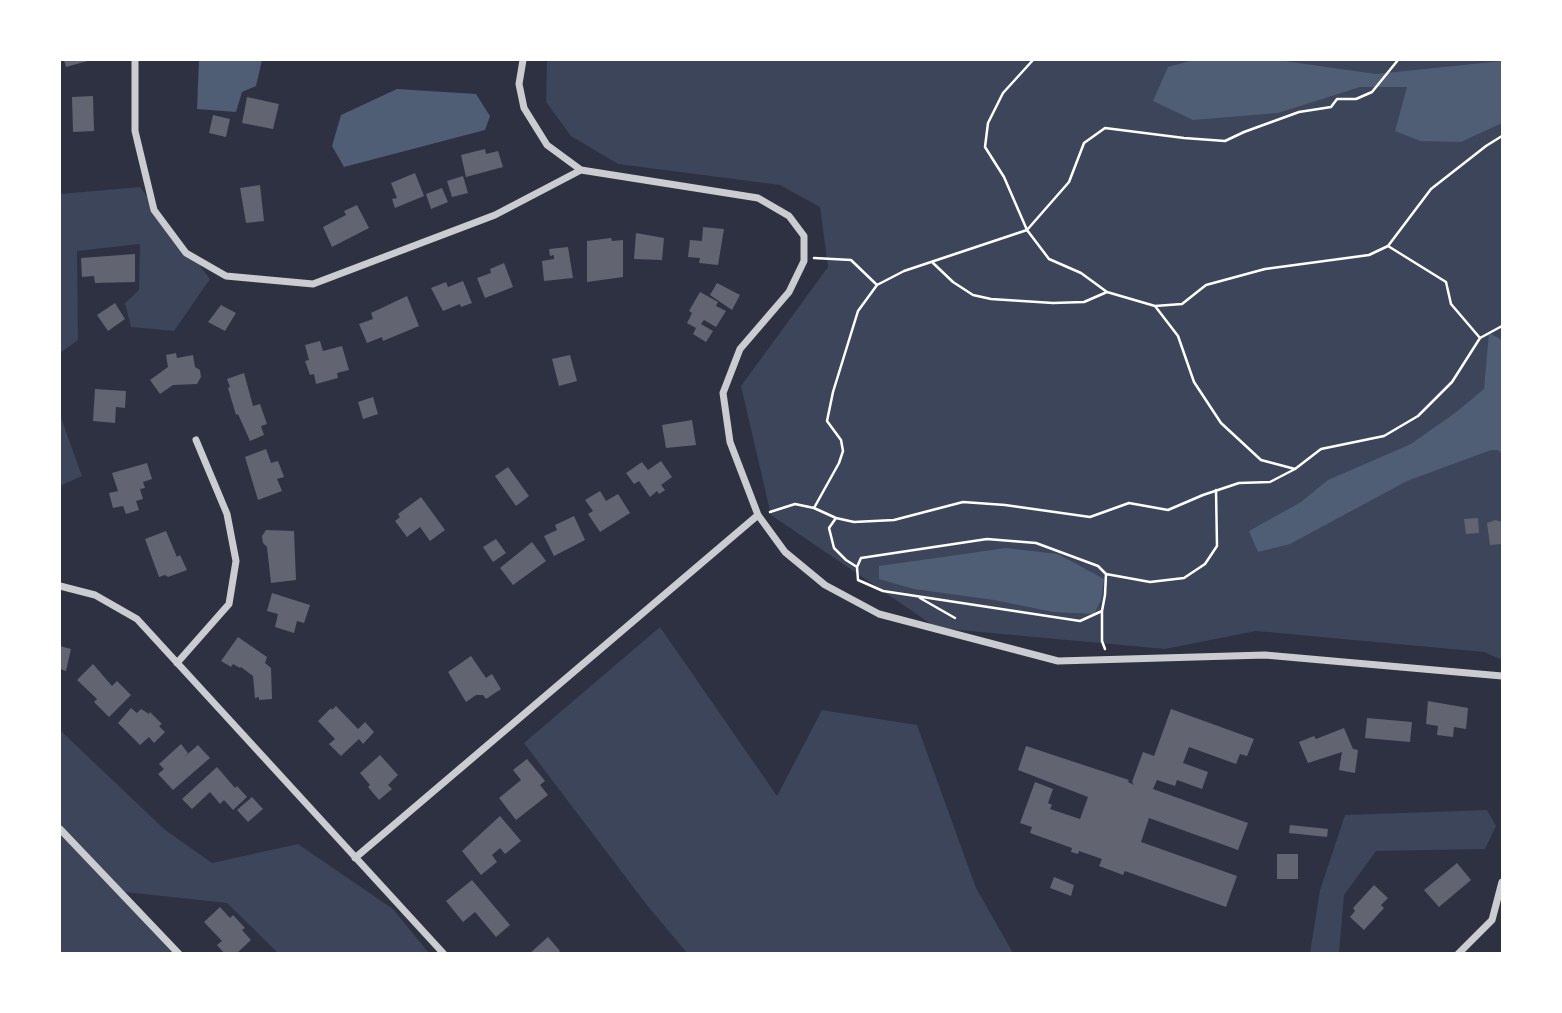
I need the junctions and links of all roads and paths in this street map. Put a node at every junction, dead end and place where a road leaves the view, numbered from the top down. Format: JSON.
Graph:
{"nodes":[{"id":1,"x":135,"y":60,"type":"edge"},
{"id":2,"x":523,"y":60,"type":"edge"},
{"id":3,"x":1033,"y":60,"type":"edge"},
{"id":4,"x":1398,"y":60,"type":"edge"},
{"id":5,"x":1503,"y":136,"type":"edge"},
{"id":6,"x":581,"y":170,"type":"junction"},
{"id":7,"x":1027,"y":230,"type":"junction"},
{"id":8,"x":1388,"y":246,"type":"junction"},
{"id":9,"x":804,"y":258,"type":"junction"},
{"id":10,"x":931,"y":262,"type":"junction"},
{"id":11,"x":877,"y":285,"type":"junction"},
{"id":12,"x":1107,"y":292,"type":"junction"},
{"id":13,"x":1155,"y":306,"type":"junction"},
{"id":14,"x":1503,"y":326,"type":"edge"},
{"id":15,"x":1480,"y":338,"type":"junction"},
{"id":16,"x":196,"y":440,"type":"dead end"},
{"id":17,"x":1295,"y":469,"type":"junction"},
{"id":18,"x":1216,"y":490,"type":"junction"},
{"id":19,"x":814,"y":508,"type":"junction"},
{"id":20,"x":758,"y":515,"type":"junction"},
{"id":21,"x":836,"y":518,"type":"junction"},
{"id":22,"x":857,"y":567,"type":"junction"},
{"id":23,"x":1106,"y":574,"type":"junction"},
{"id":24,"x":60,"y":586,"type":"edge"},
{"id":25,"x":917,"y":596,"type":"junction"},
{"id":26,"x":1102,"y":611,"type":"junction"},
{"id":27,"x":955,"y":618,"type":"dead end"},
{"id":28,"x":1109,"y":660,"type":"junction"},
{"id":29,"x":177,"y":663,"type":"junction"},
{"id":30,"x":1503,"y":676,"type":"edge"},
{"id":31,"x":60,"y":829,"type":"edge"},
{"id":32,"x":355,"y":858,"type":"junction"},
{"id":33,"x":1503,"y":882,"type":"edge"},
{"id":34,"x":179,"y":954,"type":"edge"},
{"id":35,"x":444,"y":954,"type":"edge"},
{"id":36,"x":1458,"y":954,"type":"edge"}],
"edges":[{"from":1,"to":6,"type":"street"},
{"from":2,"to":6,"type":"street"},
{"from":3,"to":7,"type":"path"},
{"from":4,"to":7,"type":"path"},
{"from":5,"to":8,"type":"path"},
{"from":6,"to":9,"type":"street"},
{"from":7,"to":10,"type":"path"},
{"from":7,"to":12,"type":"path"},
{"from":8,"to":13,"type":"path"},
{"from":8,"to":15,"type":"path"},
{"from":9,"to":11,"type":"path"},
{"from":9,"to":20,"type":"street"},
{"from":10,"to":11,"type":"path"},
{"from":10,"to":12,"type":"path"},
{"from":11,"to":19,"type":"path"},
{"from":12,"to":13,"type":"path"},
{"from":13,"to":17,"type":"path"},
{"from":14,"to":15,"type":"path"},
{"from":15,"to":17,"type":"path"},
{"from":16,"to":29,"type":"street"},
{"from":17,"to":18,"type":"path"},
{"from":18,"to":21,"type":"path"},
{"from":18,"to":23,"type":"path"},
{"from":19,"to":20,"type":"path"},
{"from":19,"to":21,"type":"path"},
{"from":20,"to":28,"type":"street"},
{"from":20,"to":32,"type":"street"},
{"from":21,"to":22,"type":"path"},
{"from":22,"to":23,"type":"path"},
{"from":22,"to":25,"type":"path"},
{"from":23,"to":26,"type":"path"},
{"from":24,"to":29,"type":"street"},
{"from":25,"to":26,"type":"path"},
{"from":25,"to":27,"type":"path"},
{"from":26,"to":28,"type":"path"},
{"from":28,"to":30,"type":"street"},
{"from":29,"to":32,"type":"street"},
{"from":31,"to":34,"type":"street"},
{"from":32,"to":35,"type":"street"},
{"from":33,"to":36,"type":"street"}]}
